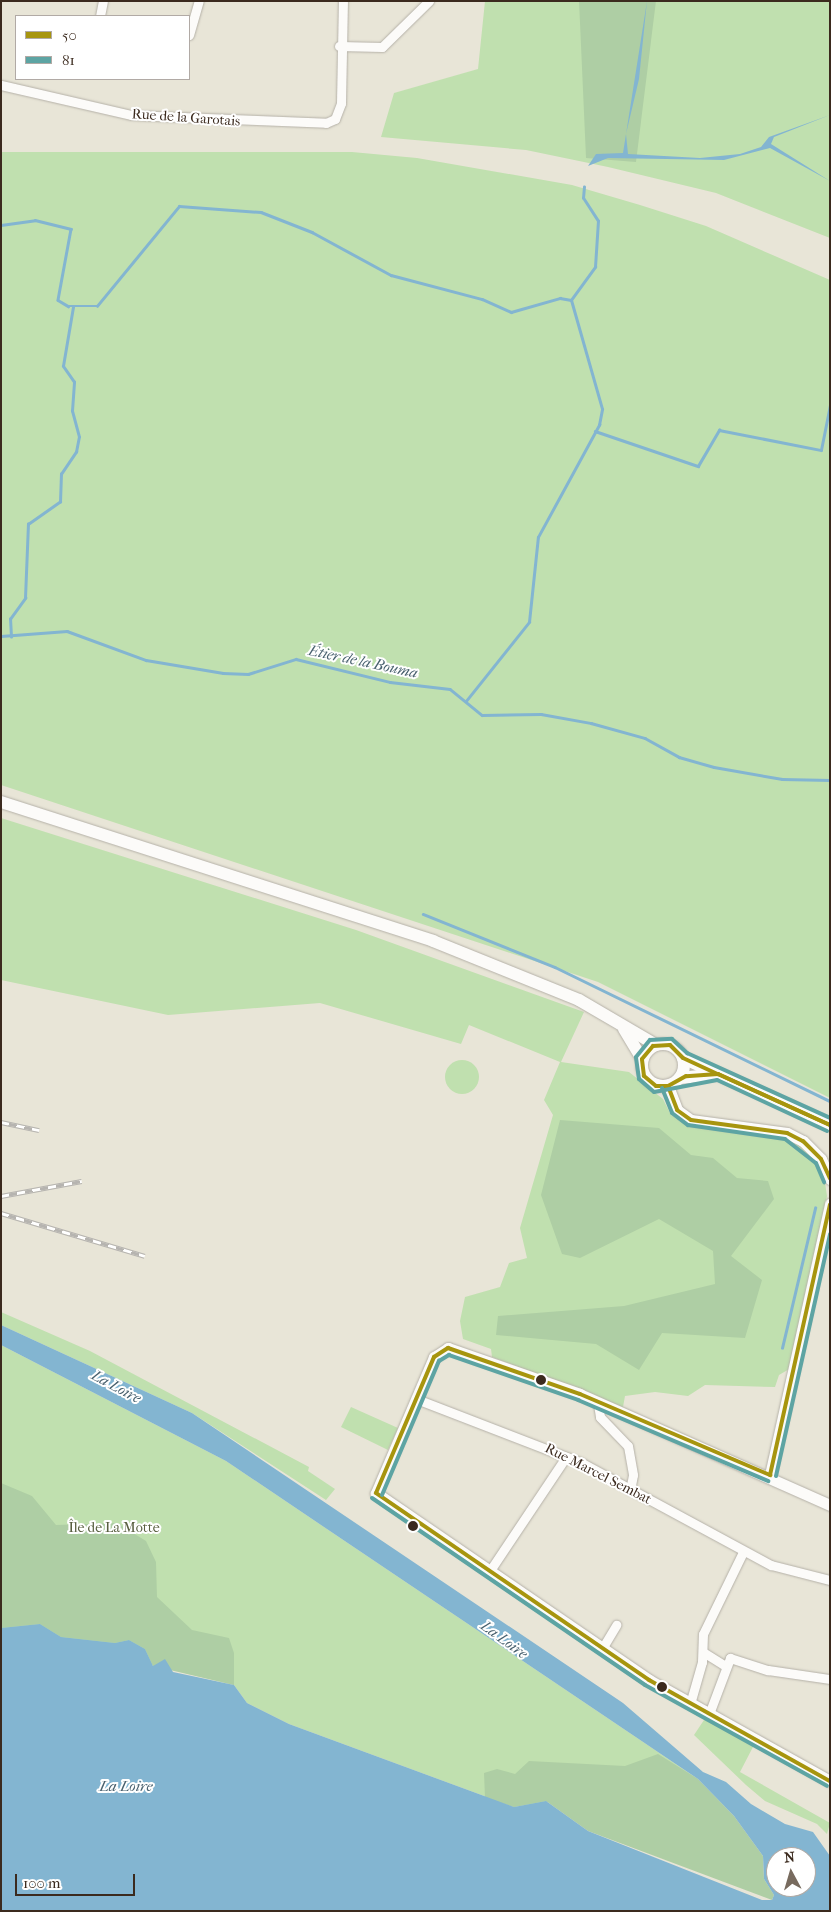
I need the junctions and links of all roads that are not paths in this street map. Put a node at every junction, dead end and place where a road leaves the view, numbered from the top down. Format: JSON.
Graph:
{"nodes":[{"id":1,"x":103,"y":1,"type":"edge"},
{"id":2,"x":199,"y":1,"type":"edge"},
{"id":3,"x":343,"y":1,"type":"edge"},
{"id":4,"x":429,"y":1,"type":"edge"},
{"id":5,"x":100,"y":15,"type":"edge"},
{"id":6,"x":190,"y":32,"type":"edge"},
{"id":7,"x":339,"y":46,"type":"junction"},
{"id":8,"x":1,"y":85,"type":"edge"},
{"id":9,"x":1,"y":802,"type":"edge"},
{"id":10,"x":623,"y":1027,"type":"junction"},
{"id":11,"x":656,"y":1045,"type":"junction"},
{"id":12,"x":683,"y":1058,"type":"junction"},
{"id":13,"x":642,"y":1059,"type":"junction"},
{"id":14,"x":718,"y":1074,"type":"junction"},
{"id":15,"x":680,"y":1078,"type":"junction"},
{"id":16,"x":668,"y":1086,"type":"junction"},
{"id":17,"x":830,"y":1125,"type":"edge"},
{"id":18,"x":830,"y":1179,"type":"edge"},
{"id":19,"x":830,"y":1204,"type":"edge"},
{"id":20,"x":826,"y":1240,"type":"edge"},
{"id":21,"x":419,"y":1400,"type":"junction"},
{"id":22,"x":598,"y":1404,"type":"junction"},
{"id":23,"x":566,"y":1457,"type":"junction"},
{"id":24,"x":770,"y":1475,"type":"junction"},
{"id":25,"x":630,"y":1490,"type":"junction"},
{"id":26,"x":830,"y":1505,"type":"edge"},
{"id":27,"x":743,"y":1552,"type":"junction"},
{"id":28,"x":491,"y":1568,"type":"junction"},
{"id":29,"x":830,"y":1580,"type":"edge"},
{"id":30,"x":616,"y":1625,"type":"dead end"},
{"id":31,"x":603,"y":1647,"type":"junction"},
{"id":32,"x":704,"y":1652,"type":"junction"},
{"id":33,"x":728,"y":1662,"type":"junction"},
{"id":34,"x":830,"y":1679,"type":"edge"},
{"id":35,"x":690,"y":1704,"type":"junction"},
{"id":36,"x":709,"y":1714,"type":"junction"},
{"id":37,"x":830,"y":1781,"type":"edge"}],
"edges":[{"from":1,"to":5,"type":"street"},
{"from":2,"to":6,"type":"street"},
{"from":3,"to":7,"type":"street"},
{"from":4,"to":7,"type":"street"},
{"from":7,"to":8,"type":"street","name":"Rue de la Garotais"},
{"from":9,"to":10,"type":"main road"},
{"from":10,"to":11,"type":"main road"},
{"from":10,"to":13,"type":"main road"},
{"from":11,"to":12,"type":"main road"},
{"from":11,"to":13,"type":"main road"},
{"from":12,"to":14,"type":"main road"},
{"from":12,"to":15,"type":"main road"},
{"from":13,"to":16,"type":"main road"},
{"from":14,"to":15,"type":"main road"},
{"from":14,"to":17,"type":"main road"},
{"from":15,"to":16,"type":"main road"},
{"from":16,"to":18,"type":"street"},
{"from":19,"to":20,"type":"street"},
{"from":20,"to":24,"type":"street"},
{"from":21,"to":22,"type":"street"},
{"from":21,"to":23,"type":"street","name":"Rue Marcel Sembat"},
{"from":21,"to":28,"type":"street"},
{"from":22,"to":24,"type":"street"},
{"from":22,"to":25,"type":"street"},
{"from":23,"to":25,"type":"street","name":"Rue Marcel Sembat"},
{"from":23,"to":28,"type":"street"},
{"from":24,"to":26,"type":"street"},
{"from":25,"to":27,"type":"street","name":"Rue Marcel Sembat"},
{"from":27,"to":29,"type":"street","name":"Rue Marcel Sembat"},
{"from":27,"to":32,"type":"street"},
{"from":28,"to":31,"type":"street"},
{"from":30,"to":31,"type":"street"},
{"from":31,"to":35,"type":"street"},
{"from":32,"to":33,"type":"street"},
{"from":32,"to":35,"type":"street"},
{"from":33,"to":34,"type":"street"},
{"from":33,"to":36,"type":"street"},
{"from":35,"to":36,"type":"street"},
{"from":36,"to":37,"type":"street"}]}
